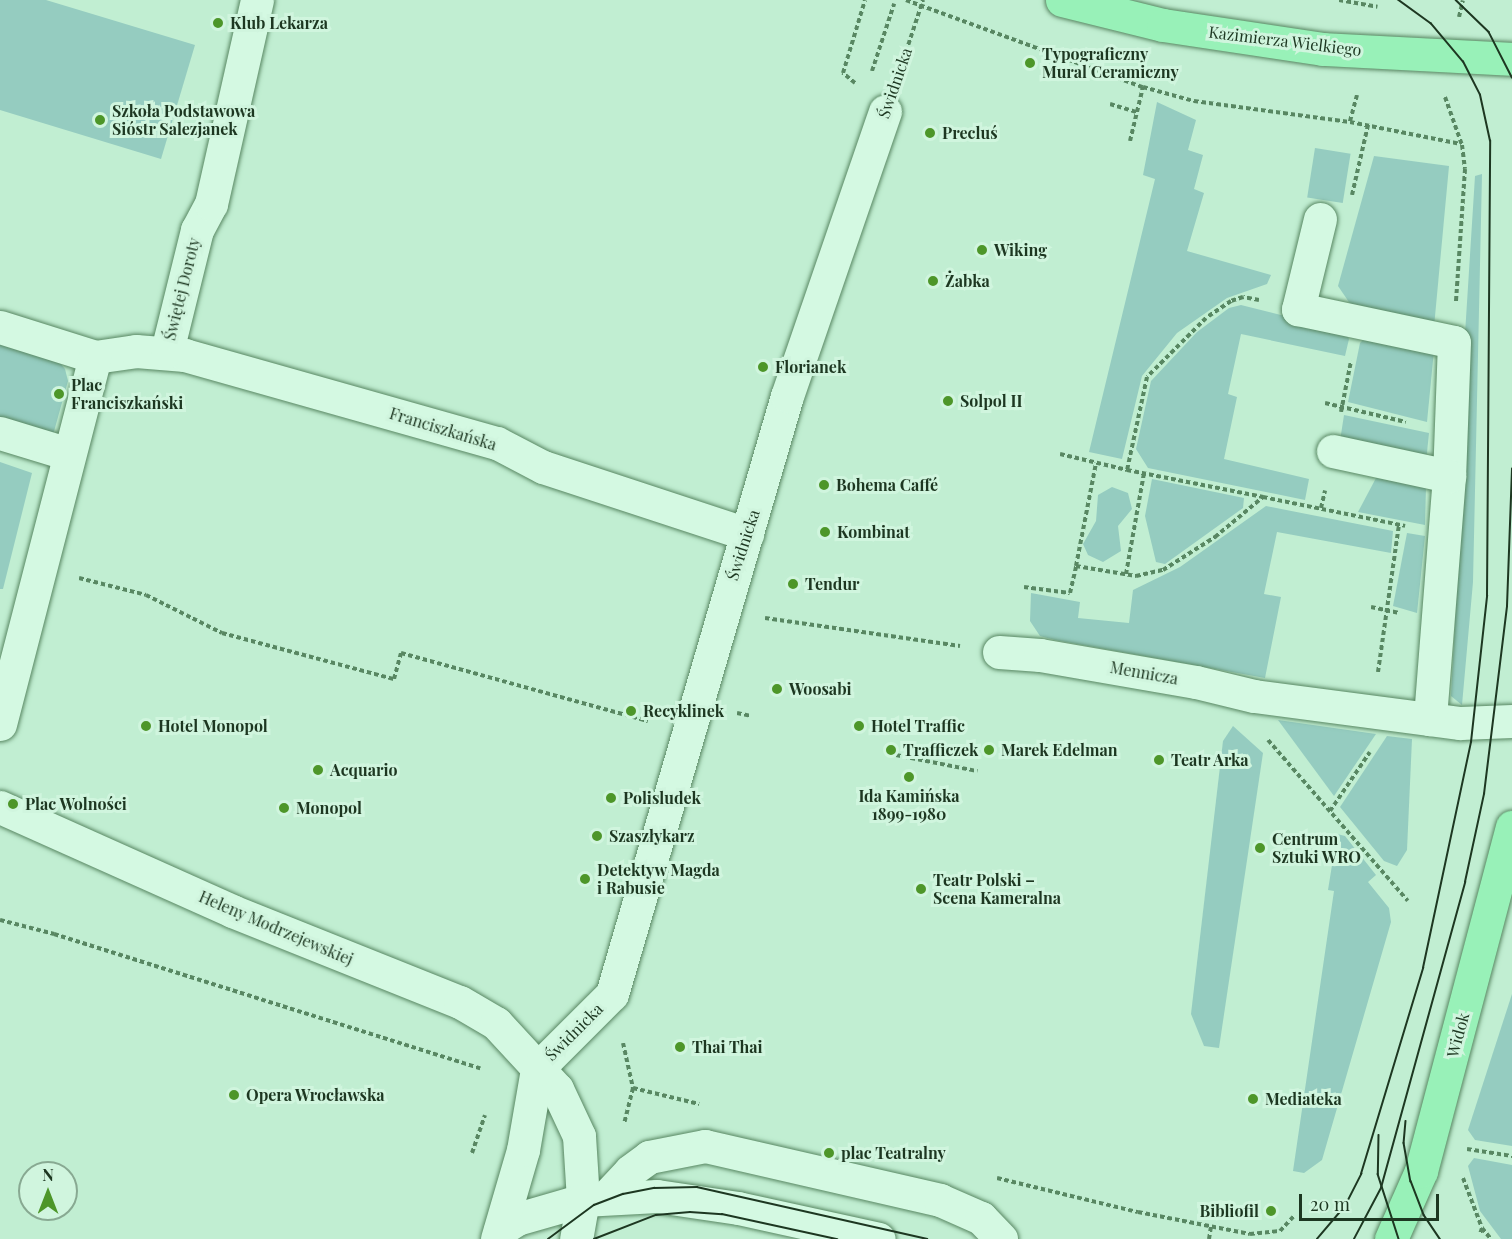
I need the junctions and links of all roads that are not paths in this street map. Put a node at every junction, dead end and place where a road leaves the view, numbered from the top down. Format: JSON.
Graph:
{"nodes":[{"id":1,"x":1062,"y":0,"type":"edge"},
{"id":2,"x":256,"y":2,"type":"edge"},
{"id":3,"x":1512,"y":59,"type":"edge"},
{"id":4,"x":885,"y":111,"type":"road end"},
{"id":5,"x":1320,"y":219,"type":"road end"},
{"id":6,"x":0,"y":327,"type":"edge"},
{"id":7,"x":167,"y":351,"type":"junction"},
{"id":8,"x":95,"y":357,"type":"junction"},
{"id":9,"x":0,"y":433,"type":"edge"},
{"id":10,"x":1333,"y":451,"type":"dead end"},
{"id":11,"x":69,"y":454,"type":"junction"},
{"id":12,"x":1449,"y":476,"type":"junction"},
{"id":13,"x":747,"y":534,"type":"junction"},
{"id":14,"x":999,"y":652,"type":"road end"},
{"id":15,"x":1430,"y":719,"type":"junction"},
{"id":16,"x":1512,"y":721,"type":"edge"},
{"id":17,"x":0,"y":724,"type":"edge"},
{"id":18,"x":0,"y":807,"type":"edge"},
{"id":19,"x":1512,"y":827,"type":"edge"},
{"id":20,"x":537,"y":1069,"type":"junction"},
{"id":21,"x":595,"y":1198,"type":"junction"},
{"id":22,"x":499,"y":1235,"type":"edge"},
{"id":23,"x":576,"y":1239,"type":"edge"},
{"id":24,"x":879,"y":1239,"type":"edge"},
{"id":25,"x":1001,"y":1239,"type":"edge"},
{"id":26,"x":1391,"y":1239,"type":"edge"}],
"edges":[{"from":1,"to":3,"type":"main road","name":"Kazimierza Wielkiego"},
{"from":2,"to":7,"type":"street","name":"Świętej Doroty"},
{"from":4,"to":13,"type":"street","name":"Świdnicka"},
{"from":5,"to":12,"type":"street"},
{"from":6,"to":8,"type":"street"},
{"from":7,"to":8,"type":"street","name":"Świętej Doroty"},
{"from":7,"to":13,"type":"street","name":"Franciszkańska"},
{"from":8,"to":11,"type":"street"},
{"from":9,"to":11,"type":"street"},
{"from":10,"to":12,"type":"street"},
{"from":11,"to":17,"type":"street"},
{"from":12,"to":15,"type":"street"},
{"from":13,"to":20,"type":"street","name":"Świdnicka"},
{"from":14,"to":15,"type":"street","name":"Mennicza"},
{"from":15,"to":16,"type":"street","name":"Mennicza"},
{"from":18,"to":20,"type":"street","name":"Heleny Modrzejewskiej"},
{"from":19,"to":26,"type":"main road","name":"Widok"},
{"from":20,"to":21,"type":"street","name":"Świdnicka"},
{"from":20,"to":22,"type":"street","name":"Świdnicka"},
{"from":21,"to":22,"type":"street","name":"Świdnicka"},
{"from":21,"to":23,"type":"street","name":"Świdnicka"},
{"from":21,"to":24,"type":"street"},
{"from":21,"to":25,"type":"street"}]}
